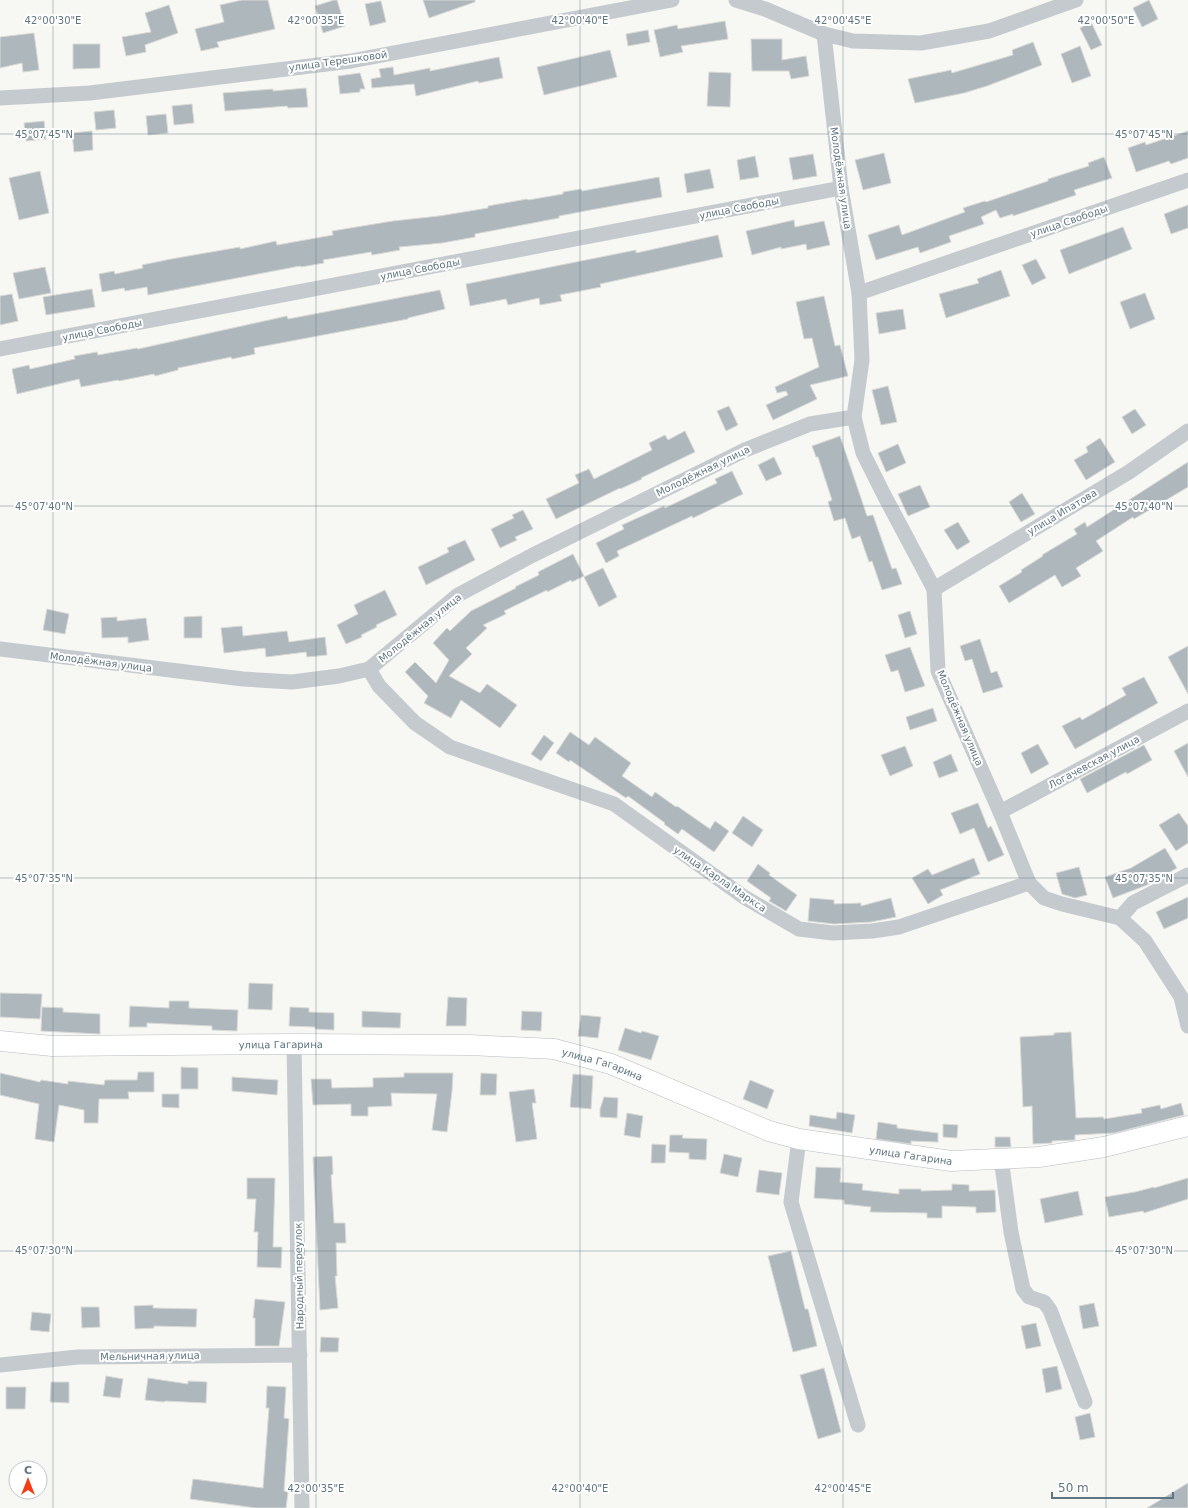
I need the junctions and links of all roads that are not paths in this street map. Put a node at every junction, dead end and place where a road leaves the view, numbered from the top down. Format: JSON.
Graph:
{"nodes":[{"id":1,"x":672,"y":0,"type":"edge"},
{"id":2,"x":736,"y":0,"type":"edge"},
{"id":3,"x":1076,"y":0,"type":"edge"},
{"id":4,"x":824,"y":34,"type":"junction"},
{"id":5,"x":0,"y":98,"type":"edge"},
{"id":6,"x":1188,"y":180,"type":"edge"},
{"id":7,"x":841,"y":188,"type":"junction"},
{"id":8,"x":859,"y":292,"type":"junction"},
{"id":9,"x":0,"y":349,"type":"edge"},
{"id":10,"x":854,"y":417,"type":"junction"},
{"id":11,"x":1188,"y":431,"type":"edge"},
{"id":12,"x":934,"y":589,"type":"junction"},
{"id":13,"x":0,"y":649,"type":"edge"},
{"id":14,"x":369,"y":670,"type":"junction"},
{"id":15,"x":1188,"y":711,"type":"edge"},
{"id":16,"x":1000,"y":812,"type":"junction"},
{"id":17,"x":1188,"y":875,"type":"edge"},
{"id":18,"x":1029,"y":883,"type":"junction"},
{"id":19,"x":1120,"y":918,"type":"junction"},
{"id":20,"x":1184,"y":996,"type":"edge"},
{"id":21,"x":1188,"y":1026,"type":"edge"},
{"id":22,"x":0,"y":1041,"type":"edge"},
{"id":23,"x":294,"y":1044,"type":"junction"},
{"id":24,"x":1188,"y":1126,"type":"edge"},
{"id":25,"x":799,"y":1139,"type":"junction"},
{"id":26,"x":1001,"y":1158,"type":"junction"},
{"id":27,"x":300,"y":1355,"type":"junction"},
{"id":28,"x":0,"y":1365,"type":"edge"},
{"id":29,"x":1085,"y":1402,"type":"dead end"},
{"id":30,"x":858,"y":1425,"type":"dead end"},
{"id":31,"x":302,"y":1508,"type":"edge"}],
"edges":[{"from":1,"to":5,"type":"street","name":"улица Терешковой"},
{"from":2,"to":4,"type":"street"},
{"from":3,"to":4,"type":"street"},
{"from":4,"to":7,"type":"street","name":"Молодёжная улица"},
{"from":6,"to":8,"type":"street","name":"улица Свободы"},
{"from":7,"to":8,"type":"street","name":"Молодёжная улица"},
{"from":7,"to":9,"type":"street","name":"улица Свободы"},
{"from":8,"to":10,"type":"street","name":"Молодёжная улица"},
{"from":10,"to":12,"type":"street","name":"Молодёжная улица"},
{"from":10,"to":14,"type":"street","name":"Молодёжная улица"},
{"from":11,"to":12,"type":"street","name":"улица Ипатова"},
{"from":12,"to":16,"type":"street","name":"Молодёжная улица"},
{"from":13,"to":14,"type":"street","name":"Молодёжная улица"},
{"from":14,"to":18,"type":"street","name":"улица Карла Маркса"},
{"from":15,"to":16,"type":"street","name":"Логачевская улица"},
{"from":16,"to":18,"type":"street","name":"Молодёжная улица"},
{"from":17,"to":19,"type":"street"},
{"from":18,"to":19,"type":"street"},
{"from":19,"to":20,"type":"street"},
{"from":20,"to":21,"type":"street"},
{"from":22,"to":23,"type":"main road","name":"улица Гагарина"},
{"from":23,"to":25,"type":"main road","name":"улица Гагарина"},
{"from":23,"to":27,"type":"street","name":"Народный переулок"},
{"from":24,"to":26,"type":"main road","name":"улица Гагарина"},
{"from":25,"to":26,"type":"main road","name":"улица Гагарина"},
{"from":25,"to":30,"type":"street"},
{"from":26,"to":29,"type":"street"},
{"from":27,"to":28,"type":"street","name":"Мельничная улица"},
{"from":27,"to":31,"type":"street","name":"Народный переулок"}]}
